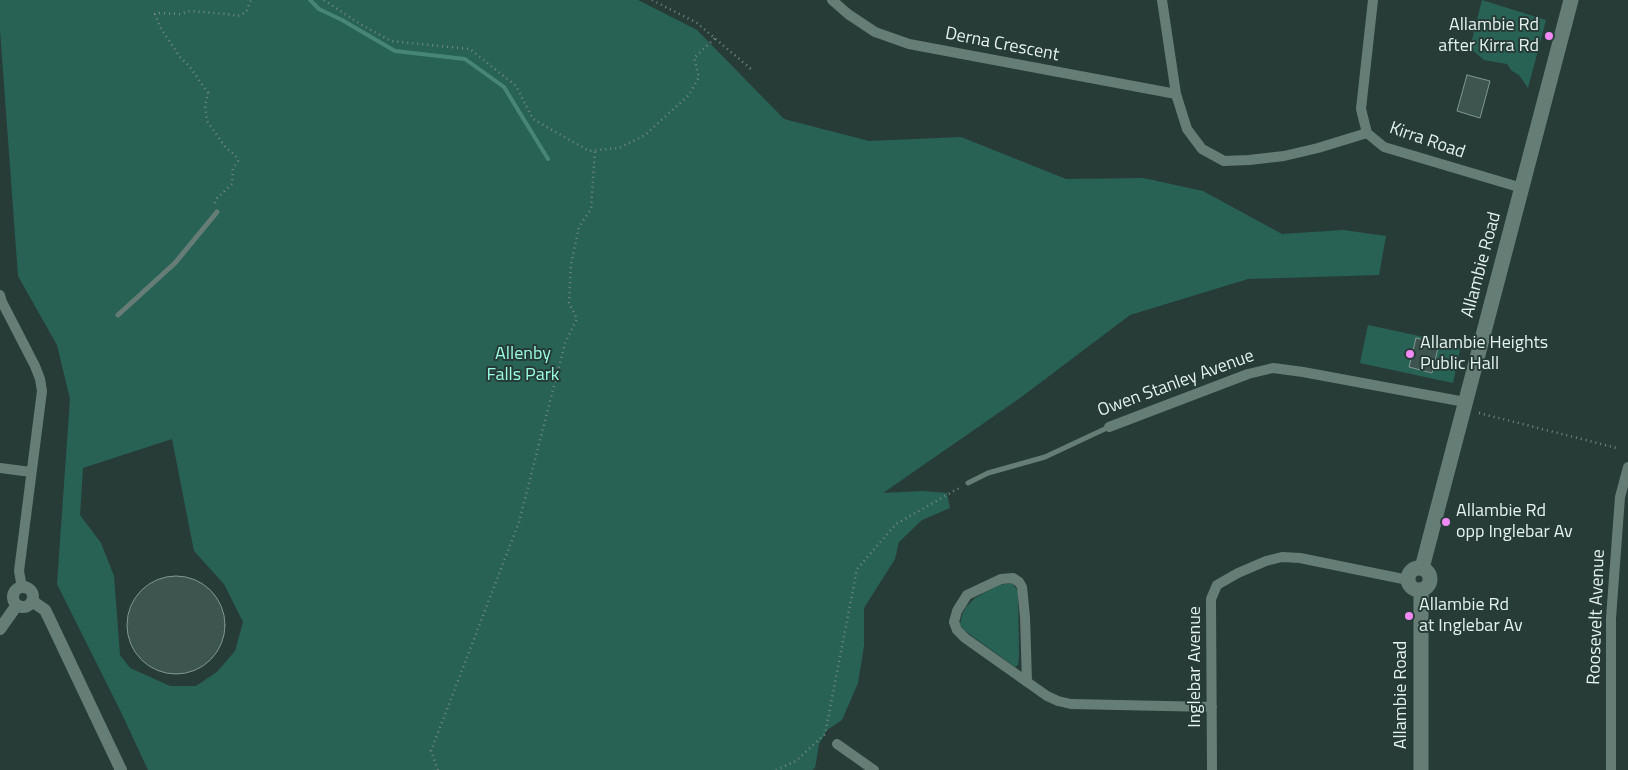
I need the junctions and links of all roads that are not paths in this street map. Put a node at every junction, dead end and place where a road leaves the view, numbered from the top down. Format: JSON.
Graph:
{"nodes":[{"id":1,"x":832,"y":0,"type":"edge"},
{"id":2,"x":1162,"y":0,"type":"edge"},
{"id":3,"x":1373,"y":0,"type":"edge"},
{"id":4,"x":1571,"y":0,"type":"edge"},
{"id":5,"x":1176,"y":94,"type":"junction"},
{"id":6,"x":1367,"y":132,"type":"junction"},
{"id":7,"x":1522,"y":188,"type":"junction"},
{"id":8,"x":217,"y":212,"type":"road end"},
{"id":9,"x":0,"y":295,"type":"edge"},
{"id":10,"x":118,"y":315,"type":"dead end"},
{"id":11,"x":1465,"y":402,"type":"junction"},
{"id":12,"x":1109,"y":427,"type":"joint"},
{"id":13,"x":1628,"y":467,"type":"edge"},
{"id":14,"x":0,"y":468,"type":"edge"},
{"id":15,"x":31,"y":472,"type":"junction"},
{"id":16,"x":968,"y":484,"type":"road end"},
{"id":17,"x":1422,"y":568,"type":"junction"},
{"id":18,"x":1408,"y":580,"type":"junction"},
{"id":19,"x":22,"y":588,"type":"junction"},
{"id":20,"x":1420,"y":590,"type":"junction"},
{"id":21,"x":32,"y":601,"type":"junction"},
{"id":22,"x":17,"y":605,"type":"junction"},
{"id":23,"x":0,"y":629,"type":"edge"},
{"id":24,"x":1027,"y":682,"type":"junction"},
{"id":25,"x":1212,"y":707,"type":"junction"},
{"id":26,"x":837,"y":744,"type":"dead end"},
{"id":27,"x":120,"y":770,"type":"edge"},
{"id":28,"x":874,"y":770,"type":"edge"},
{"id":29,"x":1212,"y":770,"type":"edge"},
{"id":30,"x":1421,"y":770,"type":"edge"},
{"id":31,"x":1611,"y":770,"type":"edge"}],
"edges":[{"from":1,"to":5,"type":"street","name":"Derna Crescent"},
{"from":2,"to":5,"type":"street"},
{"from":3,"to":6,"type":"street","name":"Kirra Road"},
{"from":4,"to":7,"type":"main road","name":"Allambie Road"},
{"from":5,"to":6,"type":"street"},
{"from":6,"to":7,"type":"street","name":"Kirra Road"},
{"from":7,"to":11,"type":"main road","name":"Allambie Road"},
{"from":8,"to":10,"type":"lane"},
{"from":9,"to":15,"type":"street"},
{"from":11,"to":12,"type":"street","name":"Owen Stanley Avenue"},
{"from":11,"to":17,"type":"main road","name":"Allambie Road"},
{"from":12,"to":16,"type":"lane","name":"Owen Stanley Avenue"},
{"from":13,"to":31,"type":"street","name":"Roosevelt Avenue"},
{"from":14,"to":15,"type":"street"},
{"from":15,"to":19,"type":"street"},
{"from":17,"to":18,"type":"main road"},
{"from":17,"to":20,"type":"main road"},
{"from":18,"to":20,"type":"main road"},
{"from":18,"to":25,"type":"street","name":"Inglebar Avenue"},
{"from":19,"to":21,"type":"street"},
{"from":19,"to":22,"type":"street"},
{"from":20,"to":30,"type":"main road","name":"Allambie Road"},
{"from":21,"to":22,"type":"street"},
{"from":21,"to":27,"type":"street"},
{"from":22,"to":23,"type":"street"},
{"from":24,"to":24,"type":"street"},
{"from":24,"to":25,"type":"street"},
{"from":25,"to":29,"type":"street","name":"Inglebar Avenue"},
{"from":26,"to":28,"type":"street"}]}
